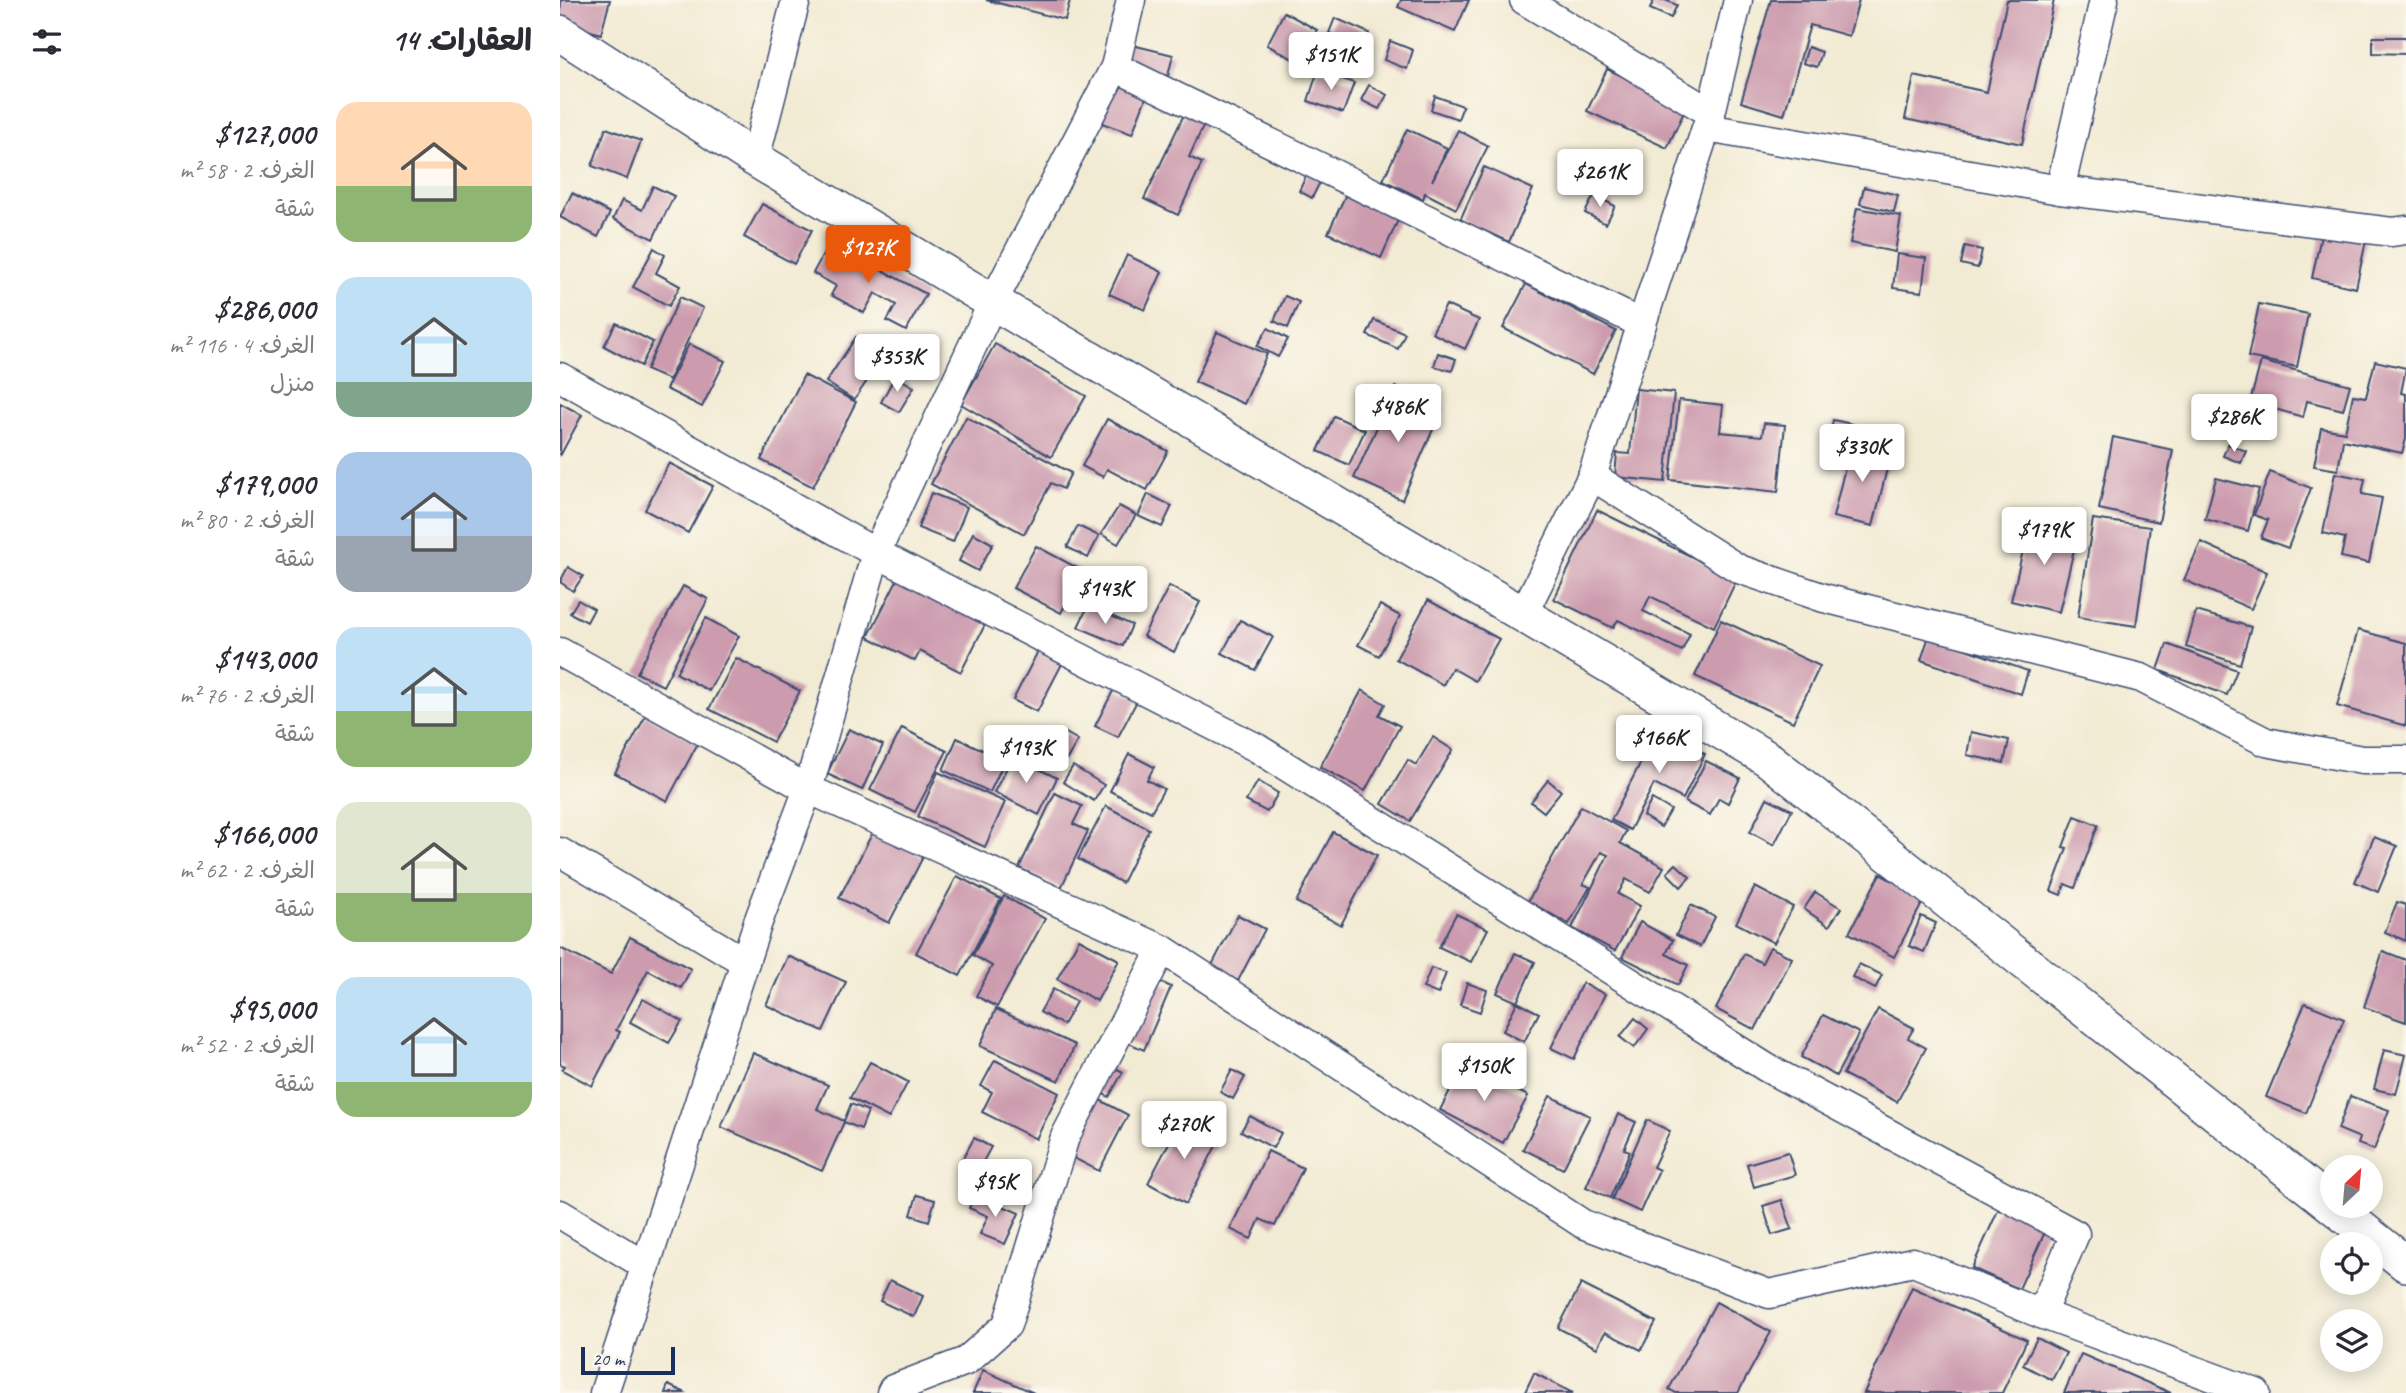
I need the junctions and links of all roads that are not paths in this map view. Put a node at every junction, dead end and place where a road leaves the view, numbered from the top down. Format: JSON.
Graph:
{"nodes":[{"id":1,"x":796,"y":0,"type":"edge"},
{"id":2,"x":1131,"y":0,"type":"edge"},
{"id":3,"x":1524,"y":0,"type":"edge"},
{"id":4,"x":1738,"y":0,"type":"edge"},
{"id":5,"x":2104,"y":0,"type":"edge"},
{"id":6,"x":560,"y":33,"type":"edge"},
{"id":7,"x":1115,"y":67,"type":"junction"},
{"id":8,"x":1709,"y":121,"type":"junction"},
{"id":9,"x":755,"y":159,"type":"junction"},
{"id":10,"x":2060,"y":190,"type":"junction"},
{"id":11,"x":2406,"y":230,"type":"edge"},
{"id":12,"x":993,"y":302,"type":"junction"},
{"id":13,"x":1642,"y":324,"type":"junction"},
{"id":14,"x":560,"y":377,"type":"edge"},
{"id":15,"x":1592,"y":477,"type":"junction"},
{"id":16,"x":876,"y":553,"type":"junction"},
{"id":17,"x":1523,"y":614,"type":"junction"},
{"id":18,"x":560,"y":652,"type":"edge"},
{"id":19,"x":2406,"y":760,"type":"edge"},
{"id":20,"x":808,"y":789,"type":"junction"},
{"id":21,"x":560,"y":852,"type":"edge"},
{"id":22,"x":1162,"y":949,"type":"junction"},
{"id":23,"x":745,"y":962,"type":"junction"},
{"id":24,"x":560,"y":1214,"type":"edge"},
{"id":25,"x":2406,"y":1264,"type":"edge"},
{"id":26,"x":646,"y":1266,"type":"junction"},
{"id":27,"x":2041,"y":1314,"type":"junction"},
{"id":28,"x":604,"y":1393,"type":"edge"},
{"id":29,"x":891,"y":1393,"type":"edge"},
{"id":30,"x":2256,"y":1393,"type":"edge"}],
"edges":[{"from":1,"to":9,"type":"street"},
{"from":2,"to":7,"type":"street"},
{"from":3,"to":8,"type":"street"},
{"from":4,"to":8,"type":"street"},
{"from":5,"to":10,"type":"street"},
{"from":6,"to":9,"type":"street"},
{"from":7,"to":12,"type":"street"},
{"from":7,"to":13,"type":"street"},
{"from":8,"to":10,"type":"street"},
{"from":8,"to":13,"type":"street"},
{"from":9,"to":12,"type":"street"},
{"from":10,"to":11,"type":"street"},
{"from":12,"to":16,"type":"street"},
{"from":12,"to":17,"type":"street"},
{"from":13,"to":15,"type":"street"},
{"from":14,"to":16,"type":"street"},
{"from":15,"to":17,"type":"street"},
{"from":15,"to":19,"type":"street"},
{"from":16,"to":20,"type":"street"},
{"from":16,"to":27,"type":"street"},
{"from":17,"to":25,"type":"street"},
{"from":18,"to":20,"type":"street"},
{"from":20,"to":22,"type":"street"},
{"from":20,"to":23,"type":"street"},
{"from":21,"to":23,"type":"street"},
{"from":22,"to":27,"type":"street"},
{"from":22,"to":29,"type":"street"},
{"from":23,"to":26,"type":"street"},
{"from":24,"to":26,"type":"street"},
{"from":26,"to":28,"type":"street"},
{"from":27,"to":30,"type":"street"}]}
